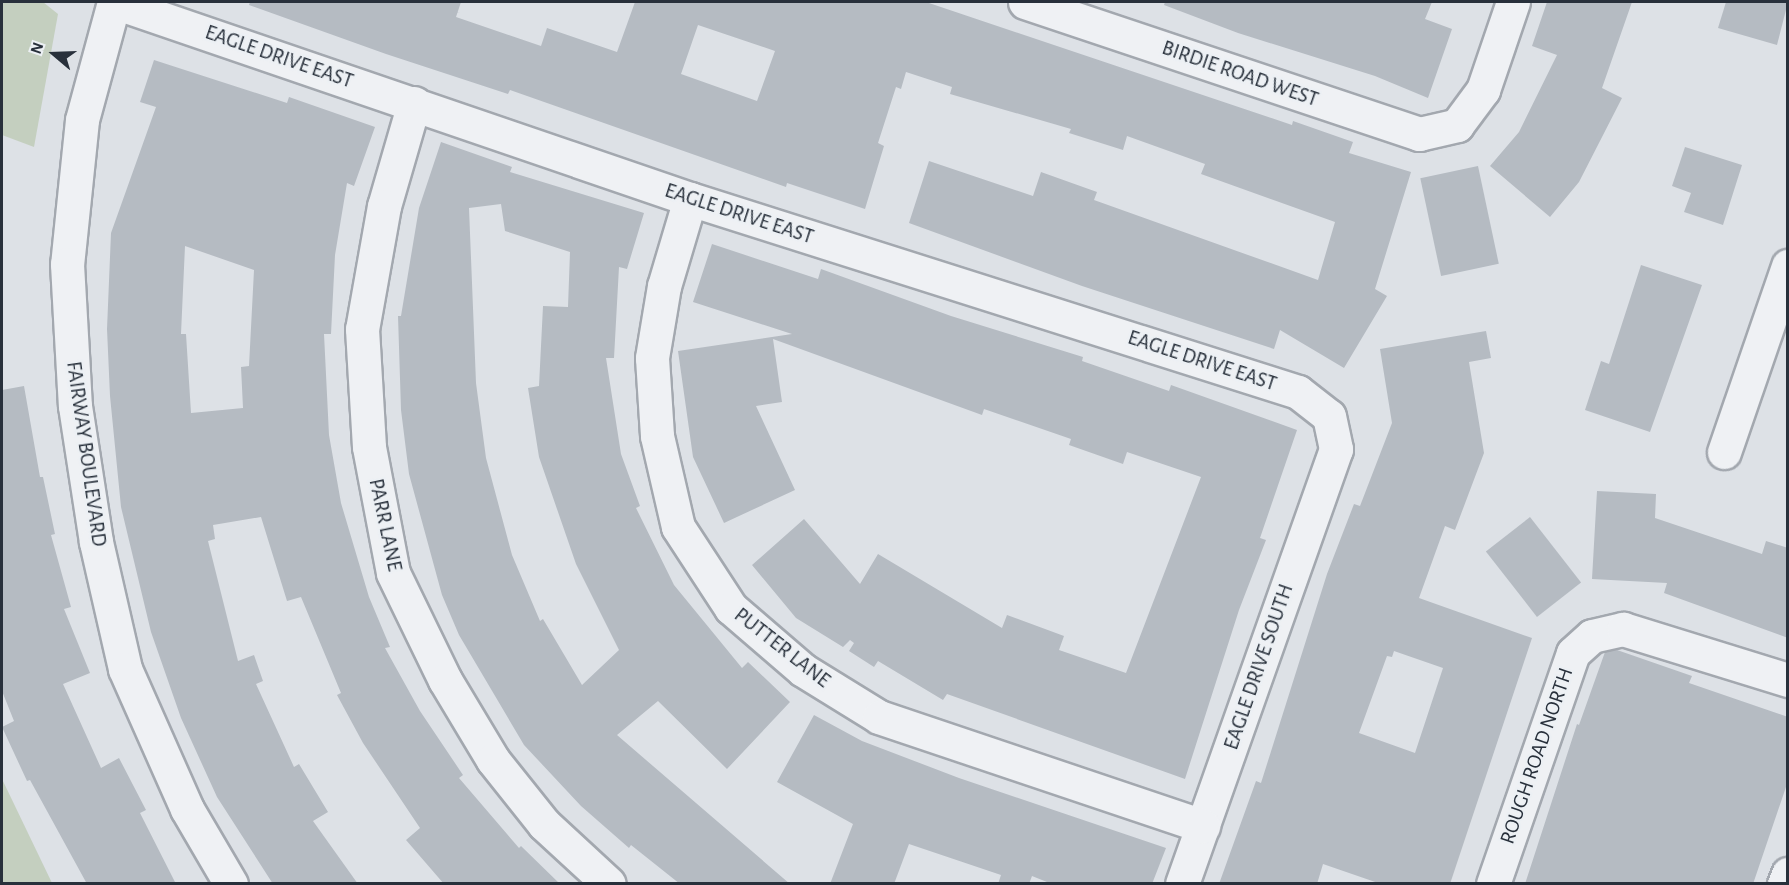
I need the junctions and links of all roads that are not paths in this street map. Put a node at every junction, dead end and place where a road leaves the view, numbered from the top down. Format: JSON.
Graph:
{"nodes":[{"id":1,"x":114,"y":2,"type":"edge"},
{"id":2,"x":1025,"y":2,"type":"edge"},
{"id":3,"x":1513,"y":2,"type":"edge"},
{"id":4,"x":414,"y":103,"type":"junction"},
{"id":5,"x":690,"y":199,"type":"junction"},
{"id":6,"x":1788,"y":266,"type":"edge"},
{"id":7,"x":1336,"y":449,"type":"joint"},
{"id":8,"x":1724,"y":452,"type":"dead end"},
{"id":9,"x":1788,"y":681,"type":"edge"},
{"id":10,"x":1203,"y":826,"type":"junction"},
{"id":11,"x":1788,"y":874,"type":"edge"},
{"id":12,"x":231,"y":884,"type":"edge"},
{"id":13,"x":609,"y":884,"type":"edge"},
{"id":14,"x":1182,"y":884,"type":"edge"},
{"id":15,"x":1493,"y":884,"type":"edge"},
{"id":16,"x":1784,"y":884,"type":"edge"}],
"edges":[{"from":1,"to":4,"type":"street","name":"EAGLE DRIVE EAST"},
{"from":1,"to":12,"type":"street","name":"FAIRWAY BOULEVARD"},
{"from":2,"to":3,"type":"street","name":"BIRDIE ROAD WEST"},
{"from":4,"to":5,"type":"street","name":"EAGLE DRIVE EAST"},
{"from":4,"to":13,"type":"street","name":"PARR LANE"},
{"from":5,"to":7,"type":"street","name":"EAGLE DRIVE EAST"},
{"from":5,"to":10,"type":"street","name":"PUTTER LANE"},
{"from":6,"to":8,"type":"street"},
{"from":7,"to":10,"type":"street","name":"EAGLE DRIVE SOUTH"},
{"from":9,"to":15,"type":"street","name":"ROUGH ROAD NORTH"},
{"from":10,"to":14,"type":"street","name":"EAGLE DRIVE SOUTH"},
{"from":11,"to":16,"type":"street"}]}
